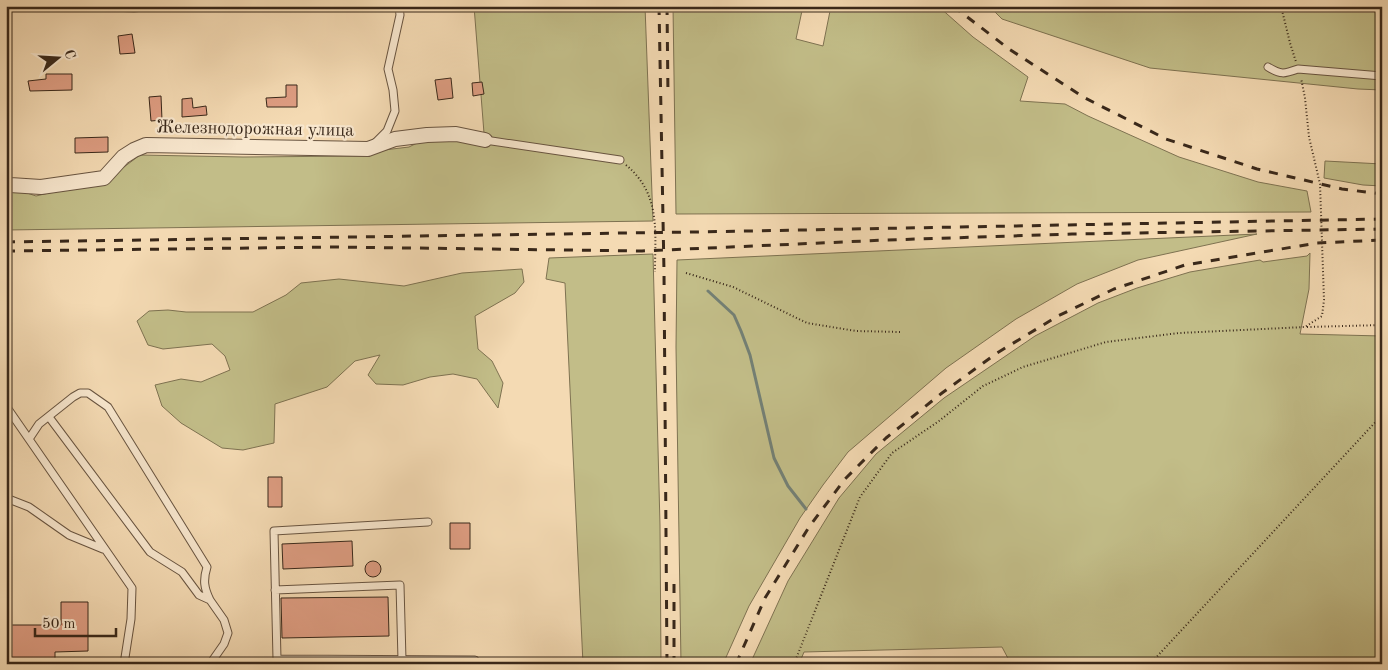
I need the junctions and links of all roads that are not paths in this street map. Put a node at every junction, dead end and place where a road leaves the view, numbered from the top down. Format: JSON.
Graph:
{"nodes":[{"id":1,"x":92,"y":6,"type":"edge"},
{"id":2,"x":150,"y":6,"type":"edge"},
{"id":3,"x":399,"y":6,"type":"edge"},
{"id":4,"x":1268,"y":67,"type":"dead end"},
{"id":5,"x":1382,"y":76,"type":"edge"},
{"id":6,"x":485,"y":140,"type":"joint"},
{"id":7,"x":368,"y":149,"type":"junction"},
{"id":8,"x":620,"y":160,"type":"road end"},
{"id":9,"x":6,"y":183,"type":"edge"},
{"id":10,"x":6,"y":406,"type":"edge"},
{"id":11,"x":49,"y":417,"type":"junction"},
{"id":12,"x":28,"y":439,"type":"junction"},
{"id":13,"x":6,"y":498,"type":"edge"},
{"id":14,"x":428,"y":522,"type":"dead end"},
{"id":15,"x":103,"y":549,"type":"junction"},
{"id":16,"x":275,"y":590,"type":"junction"},
{"id":17,"x":210,"y":600,"type":"junction"},
{"id":18,"x":402,"y":660,"type":"junction"},
{"id":19,"x":124,"y":664,"type":"edge"},
{"id":20,"x":210,"y":664,"type":"edge"},
{"id":21,"x":477,"y":664,"type":"edge"}],
"edges":[{"from":1,"to":2,"type":"lane"},
{"from":3,"to":7,"type":"lane"},
{"from":4,"to":5,"type":"lane"},
{"from":6,"to":7,"type":"street","name":"Железнодорожная улица"},
{"from":6,"to":8,"type":"lane"},
{"from":7,"to":9,"type":"street","name":"Железнодорожная улица"},
{"from":10,"to":12,"type":"lane"},
{"from":11,"to":12,"type":"lane"},
{"from":11,"to":17,"type":"lane"},
{"from":11,"to":17,"type":"lane"},
{"from":12,"to":15,"type":"lane"},
{"from":13,"to":15,"type":"lane"},
{"from":14,"to":16,"type":"lane"},
{"from":15,"to":19,"type":"lane"},
{"from":16,"to":18,"type":"lane"},
{"from":16,"to":18,"type":"lane"},
{"from":17,"to":20,"type":"lane"},
{"from":18,"to":21,"type":"lane"}]}
